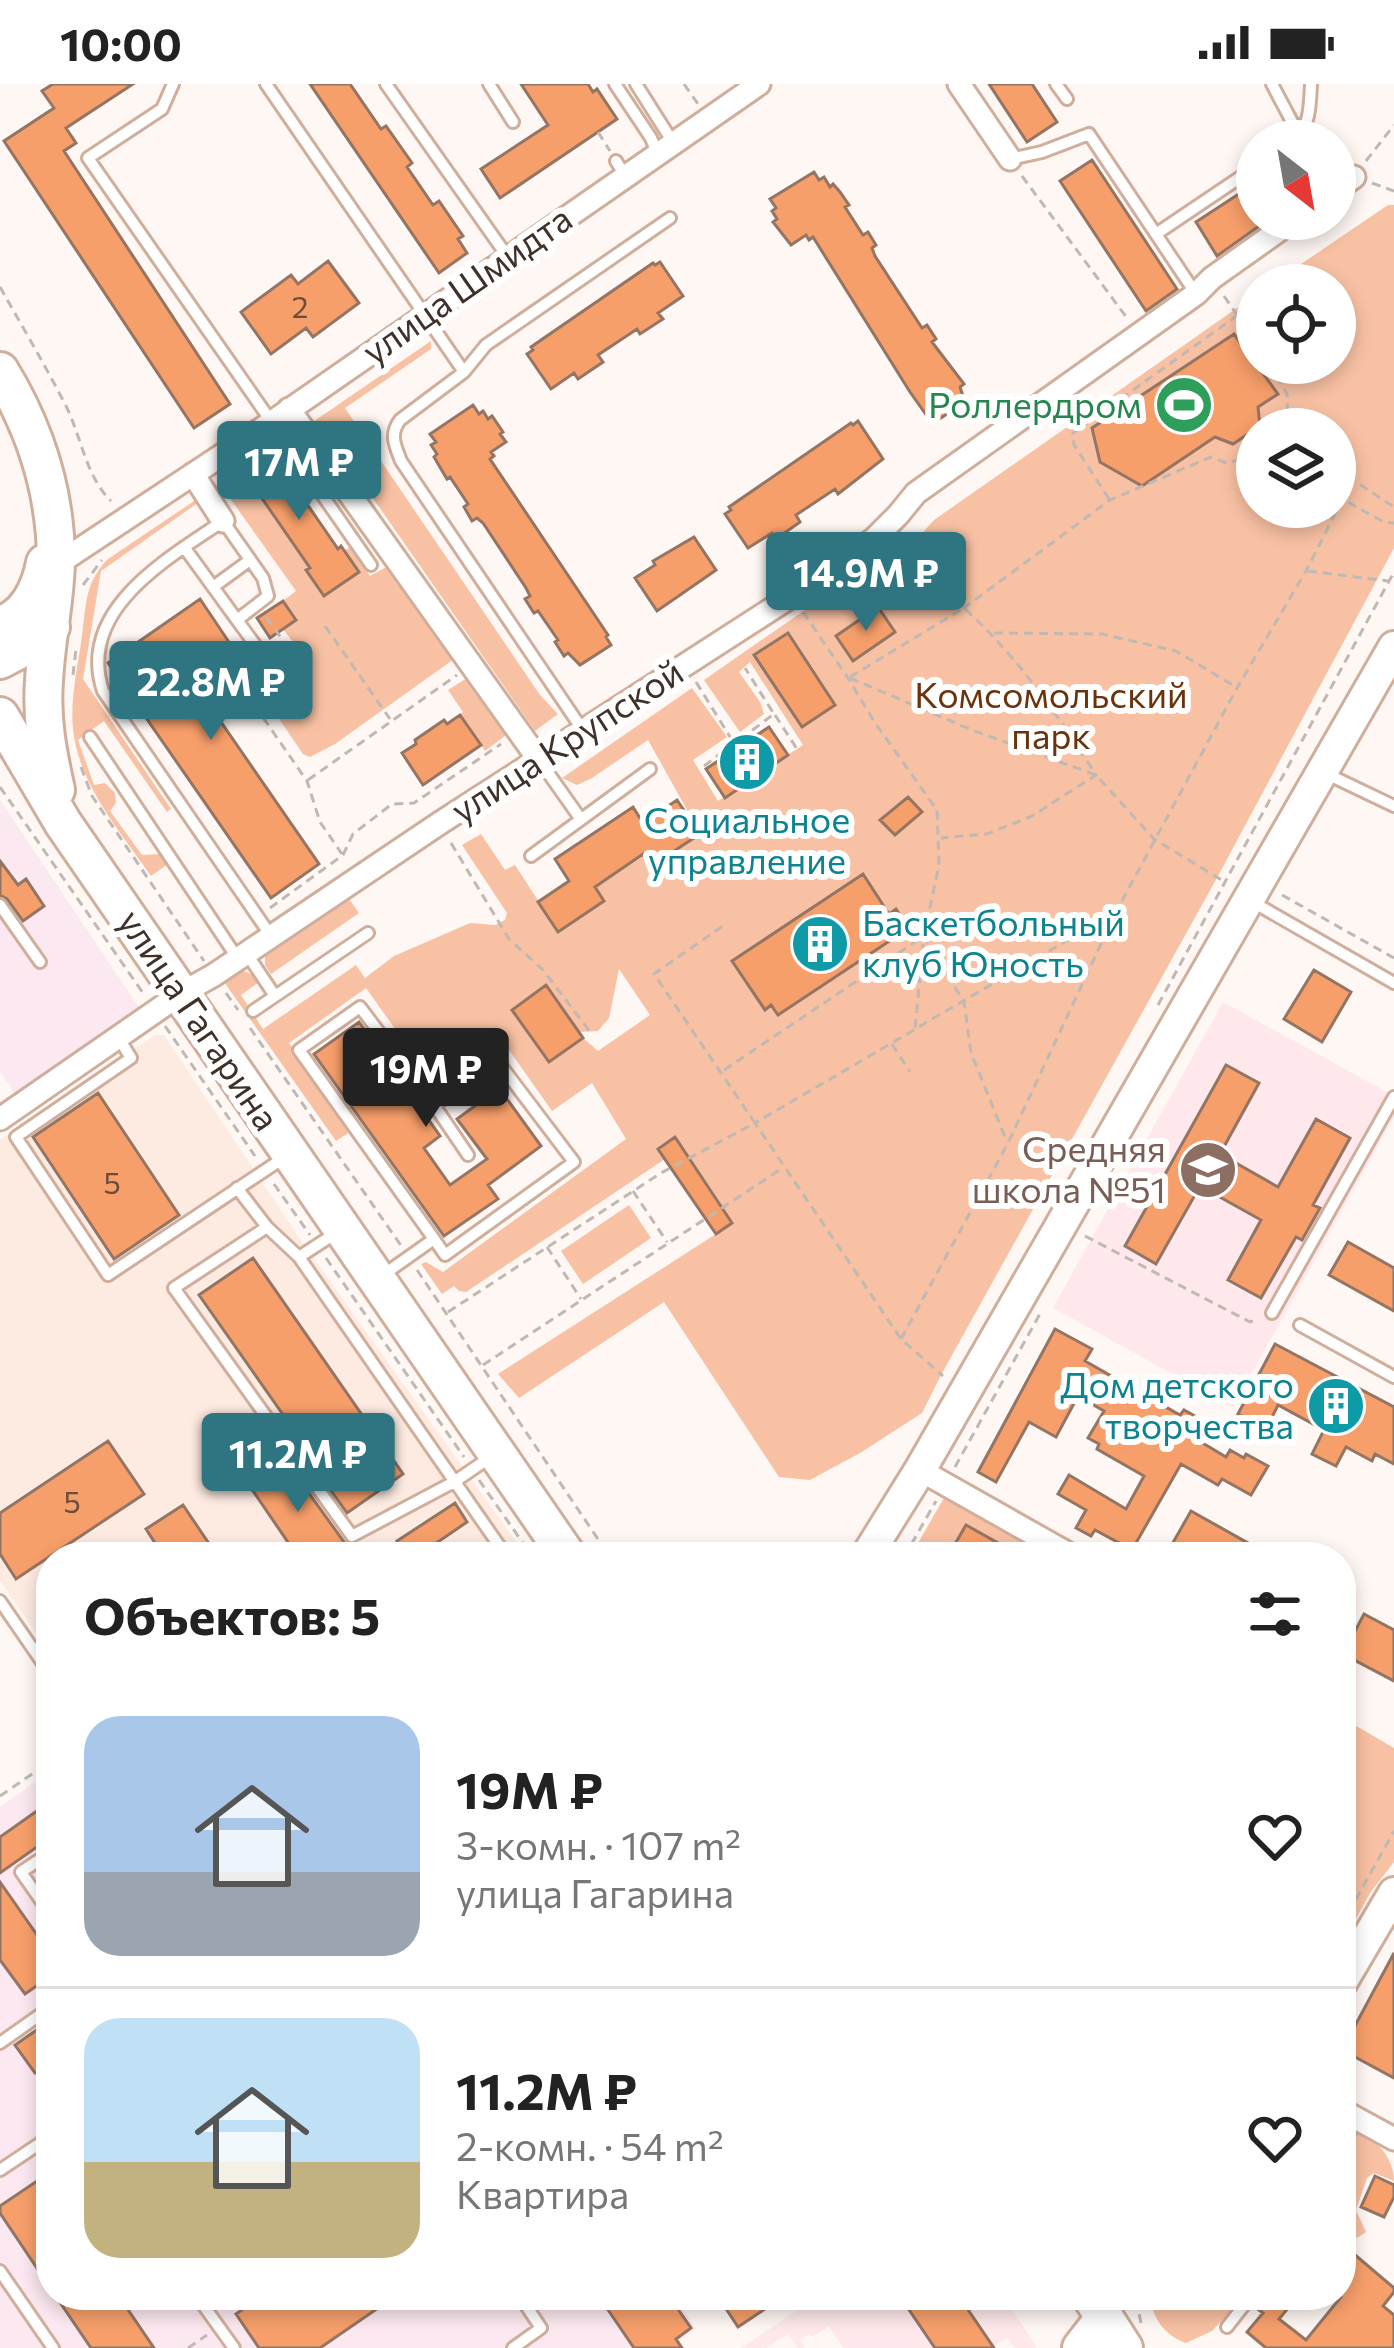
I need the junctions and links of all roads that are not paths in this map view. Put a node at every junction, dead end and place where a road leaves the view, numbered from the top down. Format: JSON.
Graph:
{"nodes":[{"id":1,"x":173,"y":84,"type":"edge"},
{"id":2,"x":266,"y":84,"type":"edge"},
{"id":3,"x":386,"y":84,"type":"edge"},
{"id":4,"x":489,"y":84,"type":"edge"},
{"id":5,"x":615,"y":84,"type":"edge"},
{"id":6,"x":636,"y":84,"type":"edge"},
{"id":7,"x":759,"y":84,"type":"edge"},
{"id":8,"x":959,"y":84,"type":"edge"},
{"id":9,"x":1056,"y":84,"type":"edge"},
{"id":10,"x":1272,"y":84,"type":"edge"},
{"id":11,"x":1311,"y":84,"type":"edge"},
{"id":12,"x":1066,"y":99,"type":"dead end"},
{"id":13,"x":1289,"y":120,"type":"edge"},
{"id":14,"x":1306,"y":120,"type":"edge"},
{"id":15,"x":513,"y":122,"type":"dead end"},
{"id":16,"x":666,"y":149,"type":"junction"},
{"id":17,"x":1010,"y":159,"type":"joint"},
{"id":18,"x":1236,"y":180,"type":"edge"},
{"id":19,"x":670,"y":218,"type":"dead end"},
{"id":20,"x":1156,"y":234,"type":"junction"},
{"id":21,"x":1266,"y":240,"type":"edge"},
{"id":22,"x":508,"y":256,"type":"junction"},
{"id":23,"x":1204,"y":286,"type":"junction"},
{"id":24,"x":424,"y":314,"type":"junction"},
{"id":25,"x":0,"y":371,"type":"edge"},
{"id":26,"x":464,"y":372,"type":"junction"},
{"id":27,"x":280,"y":416,"type":"junction"},
{"id":28,"x":193,"y":474,"type":"junction"},
{"id":29,"x":54,"y":518,"type":"junction"},
{"id":30,"x":223,"y":521,"type":"junction"},
{"id":31,"x":184,"y":547,"type":"junction"},
{"id":32,"x":250,"y":560,"type":"junction"},
{"id":33,"x":56,"y":565,"type":"junction"},
{"id":34,"x":371,"y":565,"type":"dead end"},
{"id":35,"x":213,"y":587,"type":"junction"},
{"id":36,"x":237,"y":620,"type":"junction"},
{"id":37,"x":0,"y":625,"type":"edge"},
{"id":38,"x":64,"y":633,"type":"junction"},
{"id":39,"x":1394,"y":646,"type":"edge"},
{"id":40,"x":0,"y":661,"type":"edge"},
{"id":41,"x":267,"y":661,"type":"road end"},
{"id":42,"x":0,"y":716,"type":"edge"},
{"id":43,"x":584,"y":732,"type":"junction"},
{"id":44,"x":90,"y":737,"type":"dead end"},
{"id":45,"x":0,"y":757,"type":"edge"},
{"id":46,"x":539,"y":760,"type":"junction"},
{"id":47,"x":650,"y":769,"type":"dead end"},
{"id":48,"x":1322,"y":772,"type":"junction"},
{"id":49,"x":1394,"y":806,"type":"edge"},
{"id":50,"x":580,"y":818,"type":"junction"},
{"id":51,"x":63,"y":823,"type":"junction"},
{"id":52,"x":531,"y":856,"type":"dead end"},
{"id":53,"x":1250,"y":891,"type":"junction"},
{"id":54,"x":0,"y":904,"type":"edge"},
{"id":55,"x":266,"y":929,"type":"junction"},
{"id":56,"x":368,"y":934,"type":"dead end"},
{"id":57,"x":237,"y":952,"type":"junction"},
{"id":58,"x":40,"y":962,"type":"dead end"},
{"id":59,"x":1394,"y":983,"type":"edge"},
{"id":60,"x":182,"y":993,"type":"junction"},
{"id":61,"x":275,"y":996,"type":"junction"},
{"id":62,"x":254,"y":1011,"type":"dead end"},
{"id":63,"x":118,"y":1037,"type":"junction"},
{"id":64,"x":1394,"y":1097,"type":"edge"},
{"id":65,"x":434,"y":1105,"type":"junction"},
{"id":66,"x":4,"y":1107,"type":"edge"},
{"id":67,"x":290,"y":1153,"type":"junction"},
{"id":68,"x":468,"y":1154,"type":"dead end"},
{"id":69,"x":237,"y":1188,"type":"junction"},
{"id":70,"x":267,"y":1227,"type":"junction"},
{"id":71,"x":342,"y":1229,"type":"junction"},
{"id":72,"x":434,"y":1239,"type":"junction"},
{"id":73,"x":299,"y":1258,"type":"junction"},
{"id":74,"x":376,"y":1280,"type":"junction"},
{"id":75,"x":1273,"y":1313,"type":"road end"},
{"id":76,"x":1300,"y":1325,"type":"dead end"},
{"id":77,"x":1394,"y":1377,"type":"edge"},
{"id":78,"x":496,"y":1453,"type":"junction"},
{"id":79,"x":920,"y":1470,"type":"junction"},
{"id":80,"x":454,"y":1482,"type":"junction"},
{"id":81,"x":496,"y":1542,"type":"edge"},
{"id":82,"x":558,"y":1542,"type":"edge"},
{"id":83,"x":875,"y":1542,"type":"edge"},
{"id":84,"x":1047,"y":1542,"type":"edge"},
{"id":85,"x":0,"y":1601,"type":"edge"},
{"id":86,"x":36,"y":1653,"type":"edge"},
{"id":87,"x":36,"y":1862,"type":"edge"},
{"id":88,"x":1394,"y":1893,"type":"edge"},
{"id":89,"x":36,"y":1894,"type":"edge"},
{"id":90,"x":1356,"y":1958,"type":"edge"},
{"id":91,"x":36,"y":2018,"type":"edge"},
{"id":92,"x":0,"y":2043,"type":"edge"},
{"id":93,"x":1356,"y":2119,"type":"edge"},
{"id":94,"x":1394,"y":2139,"type":"edge"},
{"id":95,"x":36,"y":2146,"type":"edge"},
{"id":96,"x":0,"y":2170,"type":"edge"},
{"id":97,"x":0,"y":2271,"type":"edge"},
{"id":98,"x":206,"y":2310,"type":"edge"},
{"id":99,"x":529,"y":2310,"type":"edge"},
{"id":100,"x":1240,"y":2310,"type":"edge"},
{"id":101,"x":1116,"y":2316,"type":"edge"},
{"id":102,"x":1227,"y":2326,"type":"dead end"},
{"id":103,"x":53,"y":2348,"type":"edge"},
{"id":104,"x":234,"y":2348,"type":"edge"},
{"id":105,"x":513,"y":2348,"type":"edge"},
{"id":106,"x":1081,"y":2348,"type":"edge"}],
"edges":[{"from":1,"to":27,"type":"lane"},
{"from":2,"to":24,"type":"lane"},
{"from":3,"to":22,"type":"lane"},
{"from":4,"to":15,"type":"lane"},
{"from":5,"to":16,"type":"lane"},
{"from":6,"to":16,"type":"lane"},
{"from":7,"to":16,"type":"street","name":"улица Шмидта"},
{"from":8,"to":17,"type":"street"},
{"from":9,"to":12,"type":"lane"},
{"from":10,"to":13,"type":"lane"},
{"from":11,"to":14,"type":"lane"},
{"from":16,"to":22,"type":"street","name":"улица Шмидта"},
{"from":17,"to":20,"type":"lane"},
{"from":18,"to":20,"type":"lane"},
{"from":19,"to":26,"type":"lane"},
{"from":20,"to":23,"type":"lane"},
{"from":21,"to":23,"type":"street","name":"улица Крупской"},
{"from":22,"to":24,"type":"street","name":"улица Шмидта"},
{"from":23,"to":43,"type":"street","name":"улица Крупской"},
{"from":24,"to":26,"type":"lane"},
{"from":24,"to":27,"type":"street","name":"улица Шмидта"},
{"from":25,"to":29,"type":"main road"},
{"from":26,"to":43,"type":"lane"},
{"from":27,"to":28,"type":"street","name":"улица Шмидта"},
{"from":27,"to":34,"type":"lane"},
{"from":27,"to":46,"type":"street"},
{"from":28,"to":30,"type":"street"},
{"from":28,"to":33,"type":"street","name":"улица Шмидта"},
{"from":29,"to":33,"type":"main road"},
{"from":29,"to":37,"type":"main road"},
{"from":30,"to":31,"type":"lane"},
{"from":30,"to":32,"type":"lane"},
{"from":31,"to":35,"type":"lane"},
{"from":31,"to":55,"type":"lane"},
{"from":32,"to":35,"type":"lane"},
{"from":32,"to":36,"type":"lane"},
{"from":33,"to":38,"type":"main road"},
{"from":35,"to":36,"type":"lane"},
{"from":36,"to":41,"type":"lane"},
{"from":38,"to":40,"type":"main road"},
{"from":38,"to":51,"type":"main road"},
{"from":39,"to":48,"type":"main road"},
{"from":42,"to":51,"type":"main road","name":"улица Гагарина"},
{"from":43,"to":46,"type":"street","name":"улица Крупской"},
{"from":44,"to":57,"type":"lane"},
{"from":45,"to":51,"type":"main road"},
{"from":46,"to":50,"type":"lane"},
{"from":46,"to":55,"type":"street","name":"улица Крупской"},
{"from":47,"to":50,"type":"lane"},
{"from":48,"to":49,"type":"lane"},
{"from":48,"to":53,"type":"main road"},
{"from":50,"to":52,"type":"lane"},
{"from":51,"to":60,"type":"main road","name":"улица Гагарина"},
{"from":53,"to":59,"type":"lane"},
{"from":53,"to":79,"type":"main road"},
{"from":54,"to":58,"type":"lane"},
{"from":55,"to":57,"type":"street","name":"улица Крупской"},
{"from":56,"to":61,"type":"lane"},
{"from":57,"to":60,"type":"street","name":"улица Крупской"},
{"from":57,"to":61,"type":"lane"},
{"from":60,"to":63,"type":"street","name":"улица Крупской"},
{"from":60,"to":67,"type":"main road","name":"улица Гагарина"},
{"from":61,"to":62,"type":"lane"},
{"from":63,"to":66,"type":"street","name":"улица Крупской"},
{"from":63,"to":69,"type":"lane"},
{"from":64,"to":75,"type":"lane"},
{"from":65,"to":68,"type":"lane"},
{"from":65,"to":72,"type":"lane"},
{"from":65,"to":72,"type":"lane"},
{"from":67,"to":69,"type":"lane"},
{"from":67,"to":71,"type":"main road","name":"улица Гагарина"},
{"from":69,"to":70,"type":"lane"},
{"from":70,"to":73,"type":"lane"},
{"from":70,"to":80,"type":"lane"},
{"from":71,"to":73,"type":"lane"},
{"from":71,"to":74,"type":"main road","name":"улица Гагарина"},
{"from":72,"to":74,"type":"lane"},
{"from":73,"to":80,"type":"lane"},
{"from":74,"to":78,"type":"main road","name":"улица Гагарина"},
{"from":76,"to":77,"type":"lane"},
{"from":78,"to":80,"type":"lane"},
{"from":78,"to":82,"type":"main road","name":"улица Гагарина"},
{"from":79,"to":83,"type":"main road"},
{"from":79,"to":84,"type":"street"},
{"from":80,"to":81,"type":"lane"},
{"from":85,"to":86,"type":"lane"},
{"from":87,"to":89,"type":"lane"},
{"from":88,"to":90,"type":"main road"},
{"from":91,"to":92,"type":"lane"},
{"from":93,"to":94,"type":"street"},
{"from":95,"to":96,"type":"lane"},
{"from":97,"to":103,"type":"lane"},
{"from":98,"to":104,"type":"lane"},
{"from":99,"to":105,"type":"lane"},
{"from":100,"to":102,"type":"lane"},
{"from":101,"to":106,"type":"main road"}]}
